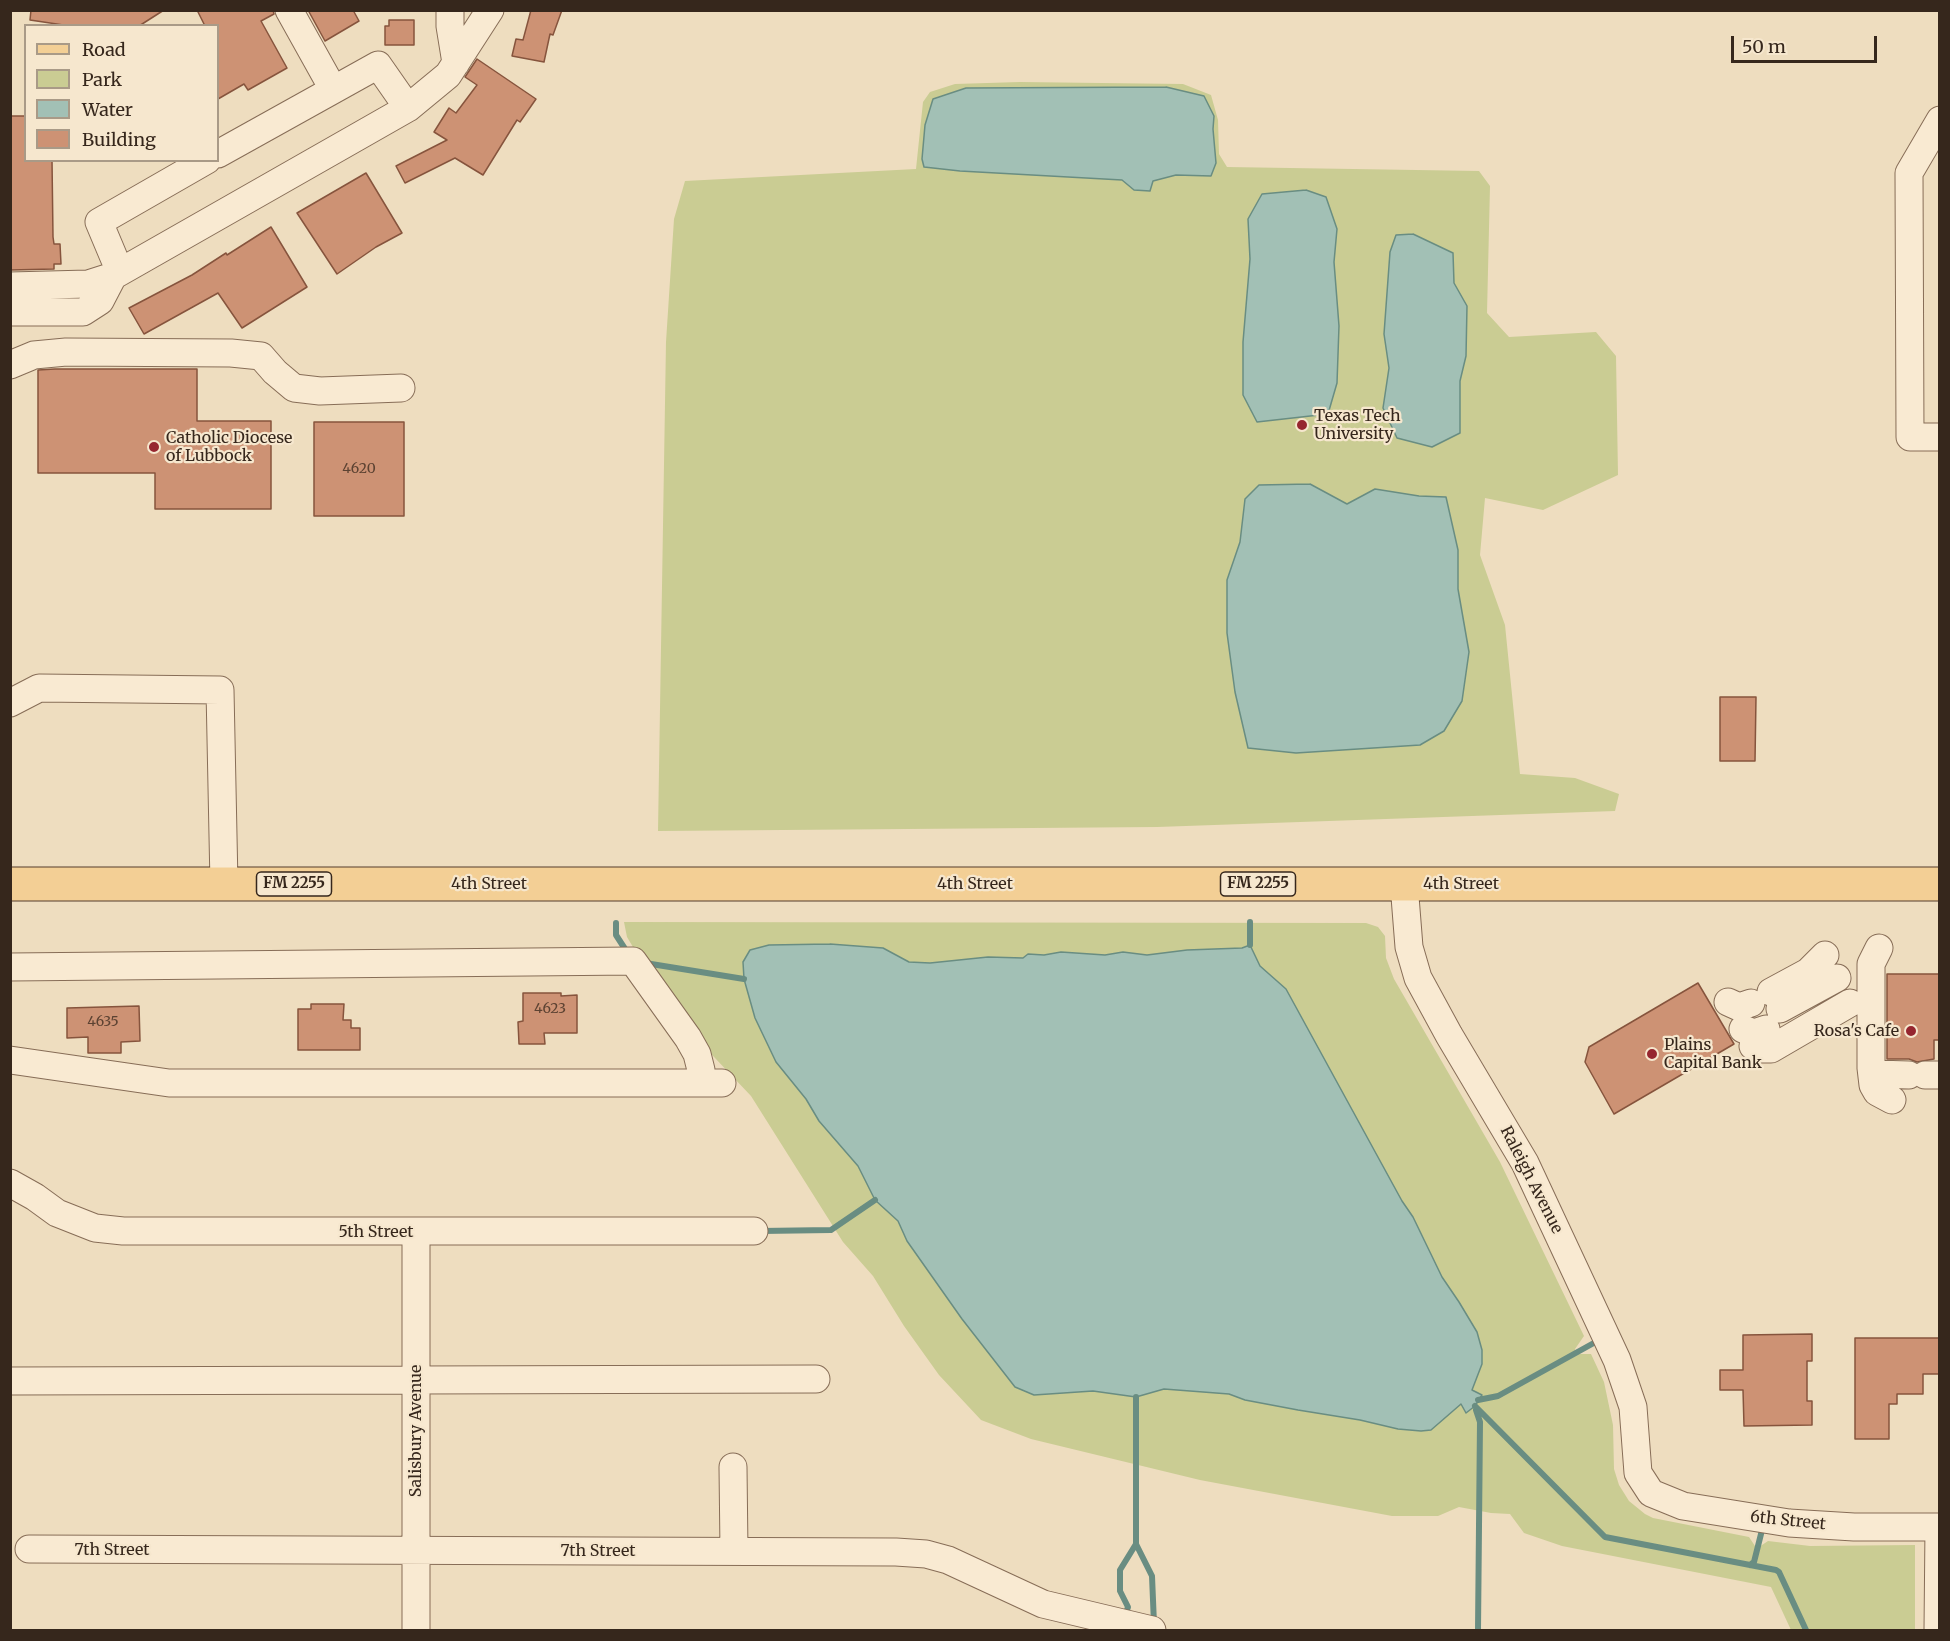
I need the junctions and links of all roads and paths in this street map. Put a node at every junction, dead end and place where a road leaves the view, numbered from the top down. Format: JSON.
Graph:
{"nodes":[{"id":1,"x":289,"y":10,"type":"edge"},
{"id":2,"x":450,"y":10,"type":"edge"},
{"id":3,"x":490,"y":10,"type":"edge"},
{"id":4,"x":456,"y":63,"type":"junction"},
{"id":5,"x":333,"y":89,"type":"junction"},
{"id":6,"x":408,"y":108,"type":"junction"},
{"id":7,"x":1940,"y":120,"type":"edge"},
{"id":8,"x":219,"y":153,"type":"edge"},
{"id":9,"x":204,"y":162,"type":"edge"},
{"id":10,"x":116,"y":274,"type":"junction"},
{"id":11,"x":10,"y":286,"type":"edge"},
{"id":12,"x":10,"y":312,"type":"edge"},
{"id":13,"x":10,"y":365,"type":"edge"},
{"id":14,"x":401,"y":388,"type":"dead end"},
{"id":15,"x":1940,"y":437,"type":"edge"},
{"id":16,"x":10,"y":703,"type":"edge"},
{"id":17,"x":10,"y":884,"type":"edge"},
{"id":18,"x":224,"y":884,"type":"junction"},
{"id":19,"x":1404,"y":884,"type":"junction"},
{"id":20,"x":1940,"y":884,"type":"edge"},
{"id":21,"x":1879,"y":948,"type":"dead end"},
{"id":22,"x":10,"y":967,"type":"edge"},
{"id":23,"x":1839,"y":981,"type":"junction"},
{"id":24,"x":1757,"y":1014,"type":"junction"},
{"id":25,"x":10,"y":1060,"type":"edge"},
{"id":26,"x":1871,"y":1068,"type":"junction"},
{"id":27,"x":1925,"y":1075,"type":"edge"},
{"id":28,"x":1892,"y":1100,"type":"dead end"},
{"id":29,"x":10,"y":1184,"type":"edge"},
{"id":30,"x":754,"y":1231,"type":"dead end"},
{"id":31,"x":416,"y":1232,"type":"junction"},
{"id":32,"x":816,"y":1379,"type":"dead end"},
{"id":33,"x":416,"y":1380,"type":"junction"},
{"id":34,"x":10,"y":1381,"type":"edge"},
{"id":35,"x":733,"y":1467,"type":"dead end"},
{"id":36,"x":1645,"y":1483,"type":"joint"},
{"id":37,"x":1939,"y":1527,"type":"edge"},
{"id":38,"x":29,"y":1549,"type":"dead end"},
{"id":39,"x":416,"y":1551,"type":"junction"},
{"id":40,"x":734,"y":1551,"type":"junction"},
{"id":41,"x":1939,"y":1583,"type":"edge"},
{"id":42,"x":416,"y":1630,"type":"edge"},
{"id":43,"x":1143,"y":1630,"type":"edge"},
{"id":44,"x":1938,"y":1630,"type":"edge"}],
"edges":[{"from":1,"to":5,"type":"street"},
{"from":2,"to":4,"type":"street"},
{"from":3,"to":4,"type":"street"},
{"from":4,"to":6,"type":"street"},
{"from":5,"to":6,"type":"street"},
{"from":5,"to":8,"type":"street"},
{"from":6,"to":10,"type":"street"},
{"from":7,"to":15,"type":"street"},
{"from":9,"to":10,"type":"street"},
{"from":10,"to":11,"type":"street"},
{"from":10,"to":12,"type":"street"},
{"from":13,"to":14,"type":"street"},
{"from":16,"to":18,"type":"street"},
{"from":17,"to":18,"type":"main road","name":"4th Street","number":"FM 2255"},
{"from":18,"to":19,"type":"main road","name":"4th Street","number":"FM 2255"},
{"from":19,"to":20,"type":"main road","name":"4th Street","number":"FM 2255"},
{"from":19,"to":36,"type":"street","name":"Raleigh Avenue"},
{"from":21,"to":26,"type":"street"},
{"from":22,"to":25,"type":"street"},
{"from":23,"to":24,"type":"street"},
{"from":23,"to":24,"type":"street"},
{"from":23,"to":24,"type":"street"},
{"from":26,"to":27,"type":"street"},
{"from":26,"to":28,"type":"street"},
{"from":29,"to":31,"type":"street","name":"5th Street"},
{"from":30,"to":31,"type":"street","name":"5th Street"},
{"from":31,"to":33,"type":"street","name":"Salisbury Avenue"},
{"from":32,"to":33,"type":"street"},
{"from":33,"to":34,"type":"street"},
{"from":33,"to":39,"type":"street","name":"Salisbury Avenue"},
{"from":35,"to":40,"type":"street"},
{"from":36,"to":37,"type":"street","name":"6th Street"},
{"from":37,"to":41,"type":"street"},
{"from":38,"to":39,"type":"street","name":"7th Street"},
{"from":39,"to":40,"type":"street","name":"7th Street"},
{"from":39,"to":42,"type":"street","name":"Salisbury Avenue"},
{"from":40,"to":43,"type":"street","name":"7th Street"},
{"from":41,"to":44,"type":"street"}]}
